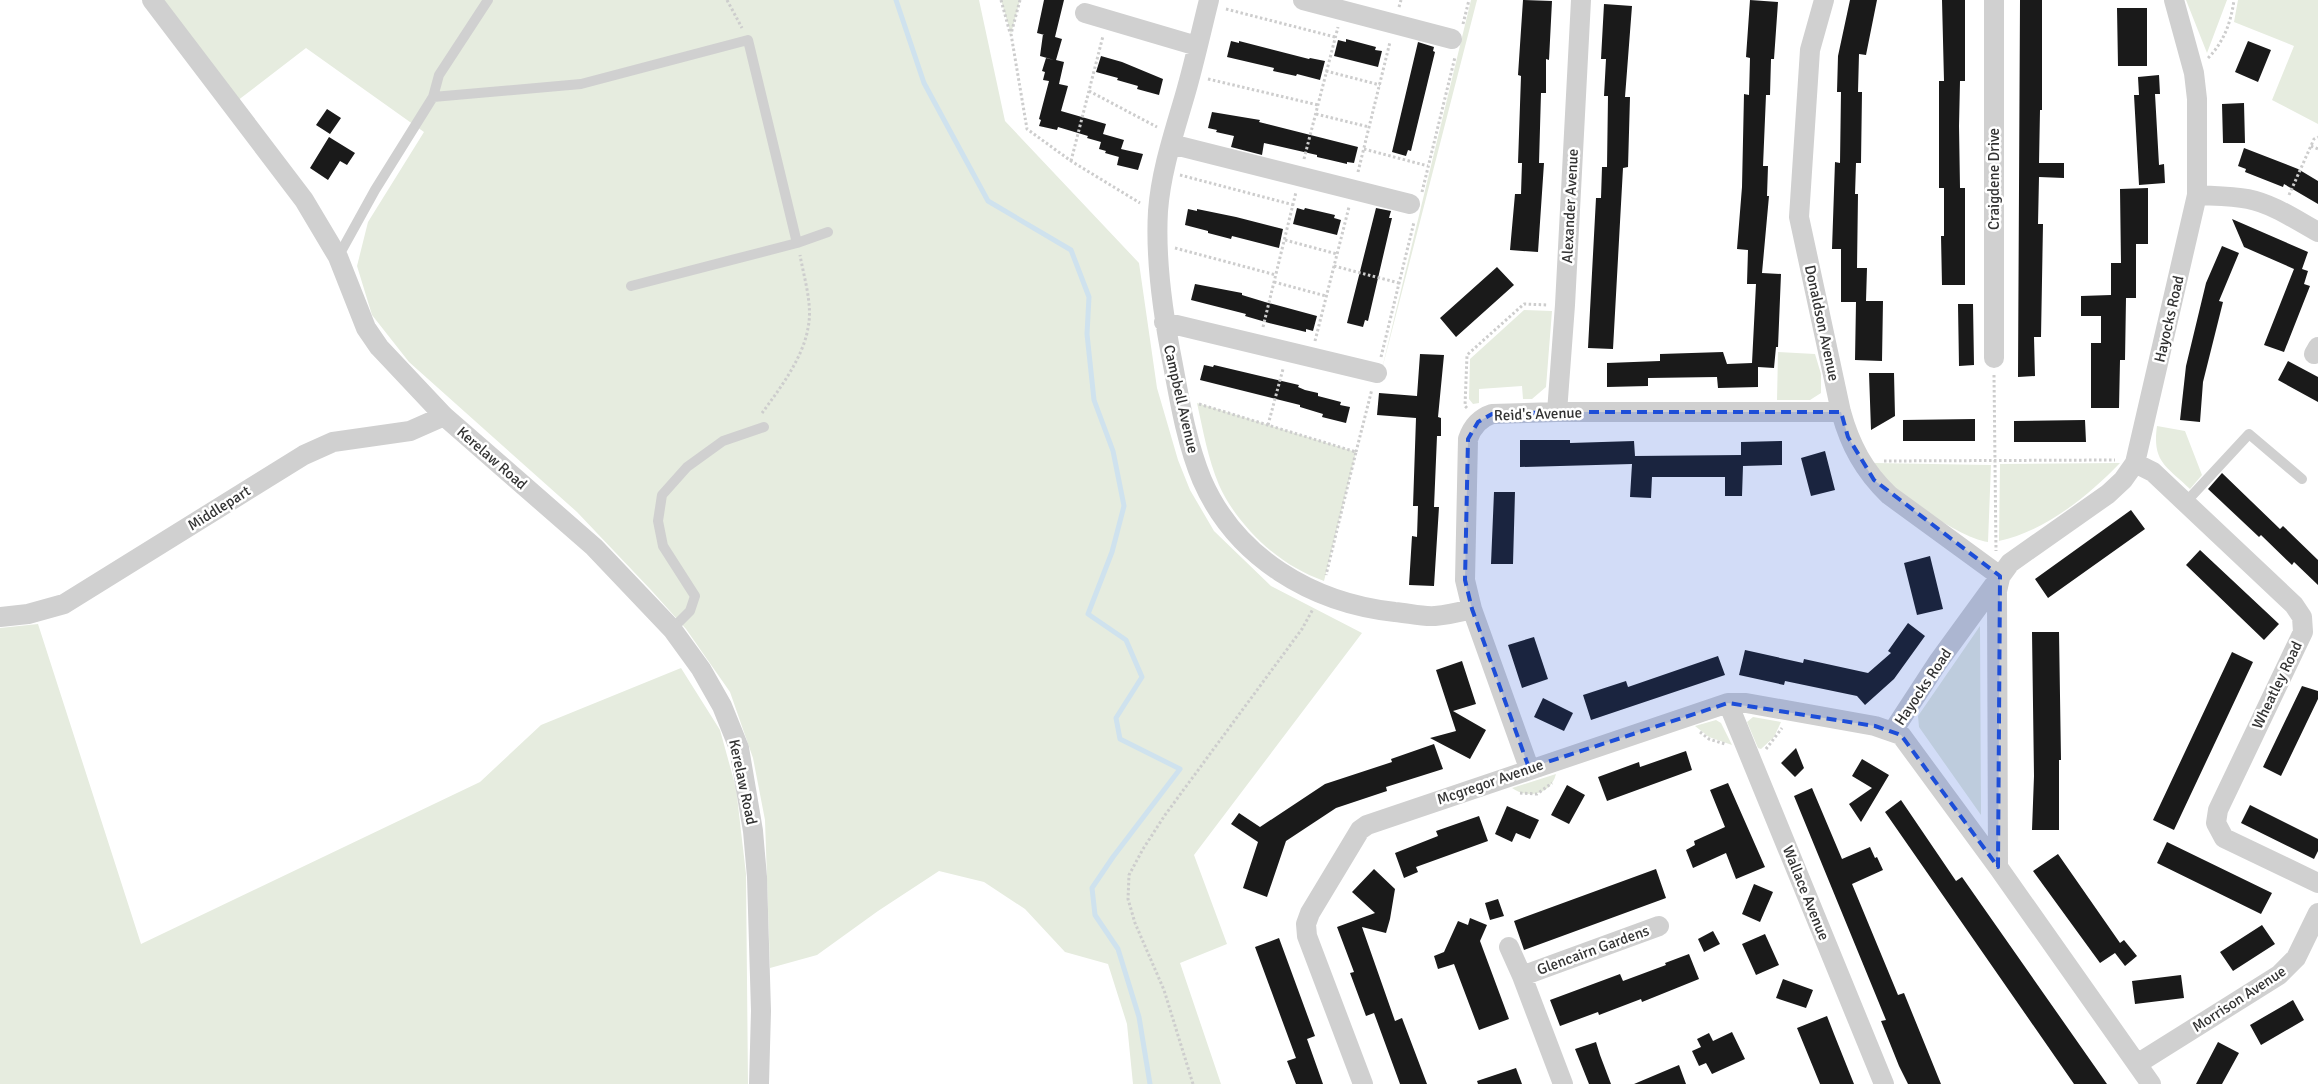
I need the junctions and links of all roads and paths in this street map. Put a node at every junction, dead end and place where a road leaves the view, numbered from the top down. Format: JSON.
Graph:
{"nodes":[{"id":1,"x":152,"y":0,"type":"edge"},
{"id":2,"x":488,"y":0,"type":"edge"},
{"id":3,"x":727,"y":0,"type":"edge"},
{"id":4,"x":1001,"y":0,"type":"edge"},
{"id":5,"x":1020,"y":0,"type":"edge"},
{"id":6,"x":1303,"y":0,"type":"edge"},
{"id":7,"x":1469,"y":0,"type":"edge"},
{"id":8,"x":1581,"y":0,"type":"edge"},
{"id":9,"x":1824,"y":0,"type":"edge"},
{"id":10,"x":1994,"y":0,"type":"edge"},
{"id":11,"x":2174,"y":0,"type":"edge"},
{"id":12,"x":2234,"y":0,"type":"edge"},
{"id":13,"x":1209,"y":2,"type":"edge"},
{"id":14,"x":1342,"y":10,"type":"junction"},
{"id":15,"x":1085,"y":13,"type":"dead end"},
{"id":16,"x":1108,"y":19,"type":"junction"},
{"id":17,"x":1394,"y":24,"type":"junction"},
{"id":18,"x":1011,"y":34,"type":"junction"},
{"id":19,"x":1335,"y":37,"type":"junction"},
{"id":20,"x":748,"y":40,"type":"junction"},
{"id":21,"x":1456,"y":40,"type":"junction"},
{"id":22,"x":1197,"y":46,"type":"junction"},
{"id":23,"x":1326,"y":71,"type":"junction"},
{"id":24,"x":2194,"y":73,"type":"junction"},
{"id":25,"x":1190,"y":75,"type":"junction"},
{"id":26,"x":1380,"y":85,"type":"junction"},
{"id":27,"x":1089,"y":91,"type":"junction"},
{"id":28,"x":433,"y":97,"type":"junction"},
{"id":29,"x":1318,"y":104,"type":"junction"},
{"id":30,"x":1316,"y":114,"type":"junction"},
{"id":31,"x":1369,"y":127,"type":"junction"},
{"id":32,"x":2318,"y":137,"type":"edge"},
{"id":33,"x":1172,"y":139,"type":"junction"},
{"id":34,"x":2311,"y":146,"type":"junction"},
{"id":35,"x":1364,"y":149,"type":"junction"},
{"id":36,"x":2318,"y":150,"type":"edge"},
{"id":37,"x":1071,"y":161,"type":"junction"},
{"id":38,"x":1428,"y":166,"type":"junction"},
{"id":39,"x":1165,"y":171,"type":"junction"},
{"id":40,"x":1300,"y":177,"type":"junction"},
{"id":41,"x":1354,"y":190,"type":"junction"},
{"id":42,"x":2197,"y":195,"type":"junction"},
{"id":43,"x":1294,"y":205,"type":"junction"},
{"id":44,"x":1415,"y":206,"type":"junction"},
{"id":45,"x":2282,"y":212,"type":"junction"},
{"id":46,"x":1158,"y":213,"type":"junction"},
{"id":47,"x":828,"y":232,"type":"dead end"},
{"id":48,"x":2318,"y":232,"type":"edge"},
{"id":49,"x":1285,"y":240,"type":"junction"},
{"id":50,"x":798,"y":243,"type":"junction"},
{"id":51,"x":1159,"y":244,"type":"junction"},
{"id":52,"x":1337,"y":254,"type":"junction"},
{"id":53,"x":338,"y":256,"type":"junction"},
{"id":54,"x":1334,"y":266,"type":"junction"},
{"id":55,"x":1276,"y":275,"type":"junction"},
{"id":56,"x":1274,"y":282,"type":"junction"},
{"id":57,"x":1399,"y":284,"type":"junction"},
{"id":58,"x":631,"y":286,"type":"dead end"},
{"id":59,"x":1326,"y":296,"type":"junction"},
{"id":60,"x":1565,"y":306,"type":"junction"},
{"id":61,"x":1164,"y":322,"type":"junction"},
{"id":62,"x":1258,"y":344,"type":"junction"},
{"id":63,"x":1288,"y":352,"type":"junction"},
{"id":64,"x":1311,"y":356,"type":"junction"},
{"id":65,"x":1994,"y":358,"type":"joint"},
{"id":66,"x":1377,"y":373,"type":"junction"},
{"id":67,"x":1179,"y":398,"type":"junction"},
{"id":68,"x":1557,"y":412,"type":"junction"},
{"id":69,"x":1840,"y":412,"type":"junction"},
{"id":70,"x":444,"y":416,"type":"junction"},
{"id":71,"x":1478,"y":422,"type":"junction"},
{"id":72,"x":1268,"y":425,"type":"junction"},
{"id":73,"x":764,"y":427,"type":"dead end"},
{"id":74,"x":750,"y":430,"type":"junction"},
{"id":75,"x":1356,"y":452,"type":"junction"},
{"id":76,"x":1860,"y":460,"type":"junction"},
{"id":77,"x":1995,"y":461,"type":"junction"},
{"id":78,"x":2135,"y":463,"type":"junction"},
{"id":79,"x":2302,"y":479,"type":"dead end"},
{"id":80,"x":2185,"y":503,"type":"junction"},
{"id":81,"x":2000,"y":576,"type":"junction"},
{"id":82,"x":1321,"y":595,"type":"junction"},
{"id":83,"x":1472,"y":610,"type":"junction"},
{"id":84,"x":0,"y":617,"type":"edge"},
{"id":85,"x":672,"y":629,"type":"junction"},
{"id":86,"x":1728,"y":703,"type":"junction"},
{"id":87,"x":1786,"y":710,"type":"junction"},
{"id":88,"x":1685,"y":717,"type":"junction"},
{"id":89,"x":1893,"y":731,"type":"junction"},
{"id":90,"x":1748,"y":751,"type":"junction"},
{"id":91,"x":1529,"y":768,"type":"junction"},
{"id":92,"x":1998,"y":867,"type":"junction"},
{"id":93,"x":2318,"y":883,"type":"edge"},
{"id":94,"x":2318,"y":913,"type":"edge"},
{"id":95,"x":1659,"y":926,"type":"dead end"},
{"id":96,"x":1509,"y":947,"type":"dead end"},
{"id":97,"x":1522,"y":976,"type":"junction"},
{"id":98,"x":2137,"y":1064,"type":"junction"},
{"id":99,"x":759,"y":1084,"type":"edge"},
{"id":100,"x":1193,"y":1084,"type":"edge"},
{"id":101,"x":1363,"y":1084,"type":"edge"},
{"id":102,"x":1562,"y":1084,"type":"edge"},
{"id":103,"x":1884,"y":1084,"type":"edge"},
{"id":104,"x":2151,"y":1084,"type":"edge"}],
"edges":[{"from":1,"to":53,"type":"street","name":"Kerelaw Road"},
{"from":2,"to":28,"type":"lane"},
{"from":3,"to":20,"type":"path"},
{"from":4,"to":18,"type":"path"},
{"from":5,"to":18,"type":"path"},
{"from":6,"to":14,"type":"street"},
{"from":7,"to":21,"type":"path"},
{"from":8,"to":60,"type":"street","name":"Alexander Avenue"},
{"from":9,"to":69,"type":"street","name":"Donaldson Avenue"},
{"from":10,"to":65,"type":"street","name":"Craigdene Drive"},
{"from":11,"to":24,"type":"street","name":"Hayocks Road"},
{"from":12,"to":24,"type":"path"},
{"from":13,"to":19,"type":"path"},
{"from":13,"to":22,"type":"street","name":"Campbell Avenue"},
{"from":14,"to":17,"type":"street"},
{"from":14,"to":19,"type":"path"},
{"from":15,"to":16,"type":"street"},
{"from":16,"to":22,"type":"street"},
{"from":16,"to":27,"type":"path"},
{"from":17,"to":21,"type":"street"},
{"from":17,"to":26,"type":"path"},
{"from":18,"to":37,"type":"path"},
{"from":19,"to":23,"type":"path"},
{"from":20,"to":28,"type":"lane"},
{"from":20,"to":50,"type":"lane"},
{"from":21,"to":38,"type":"path"},
{"from":22,"to":25,"type":"street","name":"Campbell Avenue"},
{"from":23,"to":26,"type":"path"},
{"from":23,"to":29,"type":"path"},
{"from":24,"to":42,"type":"street","name":"Hayocks Road"},
{"from":25,"to":29,"type":"path"},
{"from":25,"to":33,"type":"street","name":"Campbell Avenue"},
{"from":26,"to":31,"type":"path"},
{"from":27,"to":33,"type":"path"},
{"from":27,"to":37,"type":"path"},
{"from":28,"to":53,"type":"lane"},
{"from":29,"to":30,"type":"path"},
{"from":30,"to":31,"type":"path"},
{"from":30,"to":40,"type":"path"},
{"from":31,"to":35,"type":"path"},
{"from":32,"to":34,"type":"path"},
{"from":33,"to":39,"type":"street","name":"Campbell Avenue"},
{"from":33,"to":40,"type":"street"},
{"from":34,"to":36,"type":"path"},
{"from":34,"to":45,"type":"path"},
{"from":35,"to":38,"type":"path"},
{"from":35,"to":41,"type":"path"},
{"from":37,"to":46,"type":"path"},
{"from":38,"to":44,"type":"path"},
{"from":39,"to":43,"type":"path"},
{"from":39,"to":46,"type":"street","name":"Campbell Avenue"},
{"from":40,"to":41,"type":"street"},
{"from":40,"to":43,"type":"path"},
{"from":41,"to":44,"type":"street"},
{"from":41,"to":52,"type":"path"},
{"from":42,"to":45,"type":"street"},
{"from":42,"to":78,"type":"street","name":"Hayocks Road"},
{"from":43,"to":49,"type":"path"},
{"from":44,"to":57,"type":"path"},
{"from":45,"to":48,"type":"street"},
{"from":46,"to":51,"type":"street","name":"Campbell Avenue"},
{"from":47,"to":50,"type":"lane"},
{"from":49,"to":52,"type":"path"},
{"from":49,"to":55,"type":"path"},
{"from":50,"to":58,"type":"lane"},
{"from":50,"to":74,"type":"path"},
{"from":51,"to":55,"type":"path"},
{"from":51,"to":61,"type":"street","name":"Campbell Avenue"},
{"from":52,"to":54,"type":"path"},
{"from":53,"to":70,"type":"street","name":"Kerelaw Road"},
{"from":54,"to":57,"type":"path"},
{"from":54,"to":59,"type":"path"},
{"from":55,"to":56,"type":"path"},
{"from":56,"to":59,"type":"path"},
{"from":56,"to":62,"type":"path"},
{"from":57,"to":66,"type":"path"},
{"from":59,"to":64,"type":"path"},
{"from":60,"to":68,"type":"street","name":"Alexander Avenue"},
{"from":60,"to":71,"type":"path"},
{"from":61,"to":62,"type":"street"},
{"from":61,"to":67,"type":"street","name":"Campbell Avenue"},
{"from":62,"to":63,"type":"street"},
{"from":63,"to":64,"type":"street"},
{"from":63,"to":72,"type":"path"},
{"from":64,"to":66,"type":"street"},
{"from":65,"to":77,"type":"path"},
{"from":66,"to":75,"type":"path"},
{"from":67,"to":72,"type":"path"},
{"from":67,"to":82,"type":"street","name":"Campbell Avenue"},
{"from":68,"to":69,"type":"street","name":"Reid's Avenue"},
{"from":68,"to":71,"type":"street","name":"Reid's Avenue"},
{"from":69,"to":76,"type":"street","name":"Donaldson Avenue"},
{"from":70,"to":84,"type":"street","name":"Middlepart"},
{"from":70,"to":85,"type":"street","name":"Kerelaw Road"},
{"from":71,"to":83,"type":"street","name":"Reid's Avenue"},
{"from":72,"to":75,"type":"path"},
{"from":73,"to":74,"type":"lane"},
{"from":74,"to":85,"type":"lane"},
{"from":75,"to":82,"type":"path"},
{"from":76,"to":77,"type":"path"},
{"from":76,"to":81,"type":"street","name":"Donaldson Avenue"},
{"from":77,"to":78,"type":"path"},
{"from":77,"to":81,"type":"path"},
{"from":78,"to":80,"type":"street","name":"Wheatley Road"},
{"from":78,"to":81,"type":"street","name":"Hayocks Road"},
{"from":79,"to":80,"type":"lane"},
{"from":80,"to":93,"type":"street","name":"Wheatley Road"},
{"from":81,"to":89,"type":"street","name":"Hayocks Road"},
{"from":81,"to":92,"type":"street"},
{"from":82,"to":83,"type":"street","name":"Campbell Avenue"},
{"from":82,"to":100,"type":"path"},
{"from":83,"to":91,"type":"street","name":"Reid's Avenue"},
{"from":85,"to":99,"type":"street","name":"Kerelaw Road"},
{"from":86,"to":87,"type":"street","name":"Mcgregor Avenue"},
{"from":86,"to":88,"type":"street","name":"Mcgregor Avenue"},
{"from":86,"to":90,"type":"street","name":"Wallace Avenue"},
{"from":87,"to":89,"type":"street","name":"Mcgregor Avenue"},
{"from":87,"to":90,"type":"path"},
{"from":88,"to":90,"type":"path"},
{"from":88,"to":91,"type":"street","name":"Mcgregor Avenue"},
{"from":89,"to":92,"type":"street","name":"Hayocks Road"},
{"from":90,"to":103,"type":"street","name":"Wallace Avenue"},
{"from":91,"to":101,"type":"street","name":"Mcgregor Avenue"},
{"from":92,"to":98,"type":"street","name":"Hayocks Road"},
{"from":94,"to":98,"type":"street","name":"Morrison Avenue"},
{"from":95,"to":97,"type":"street","name":"Glencairn Gardens"},
{"from":96,"to":97,"type":"street"},
{"from":97,"to":102,"type":"street","name":"Glencairn Gardens"},
{"from":98,"to":104,"type":"street","name":"Hayocks Road"}]}
